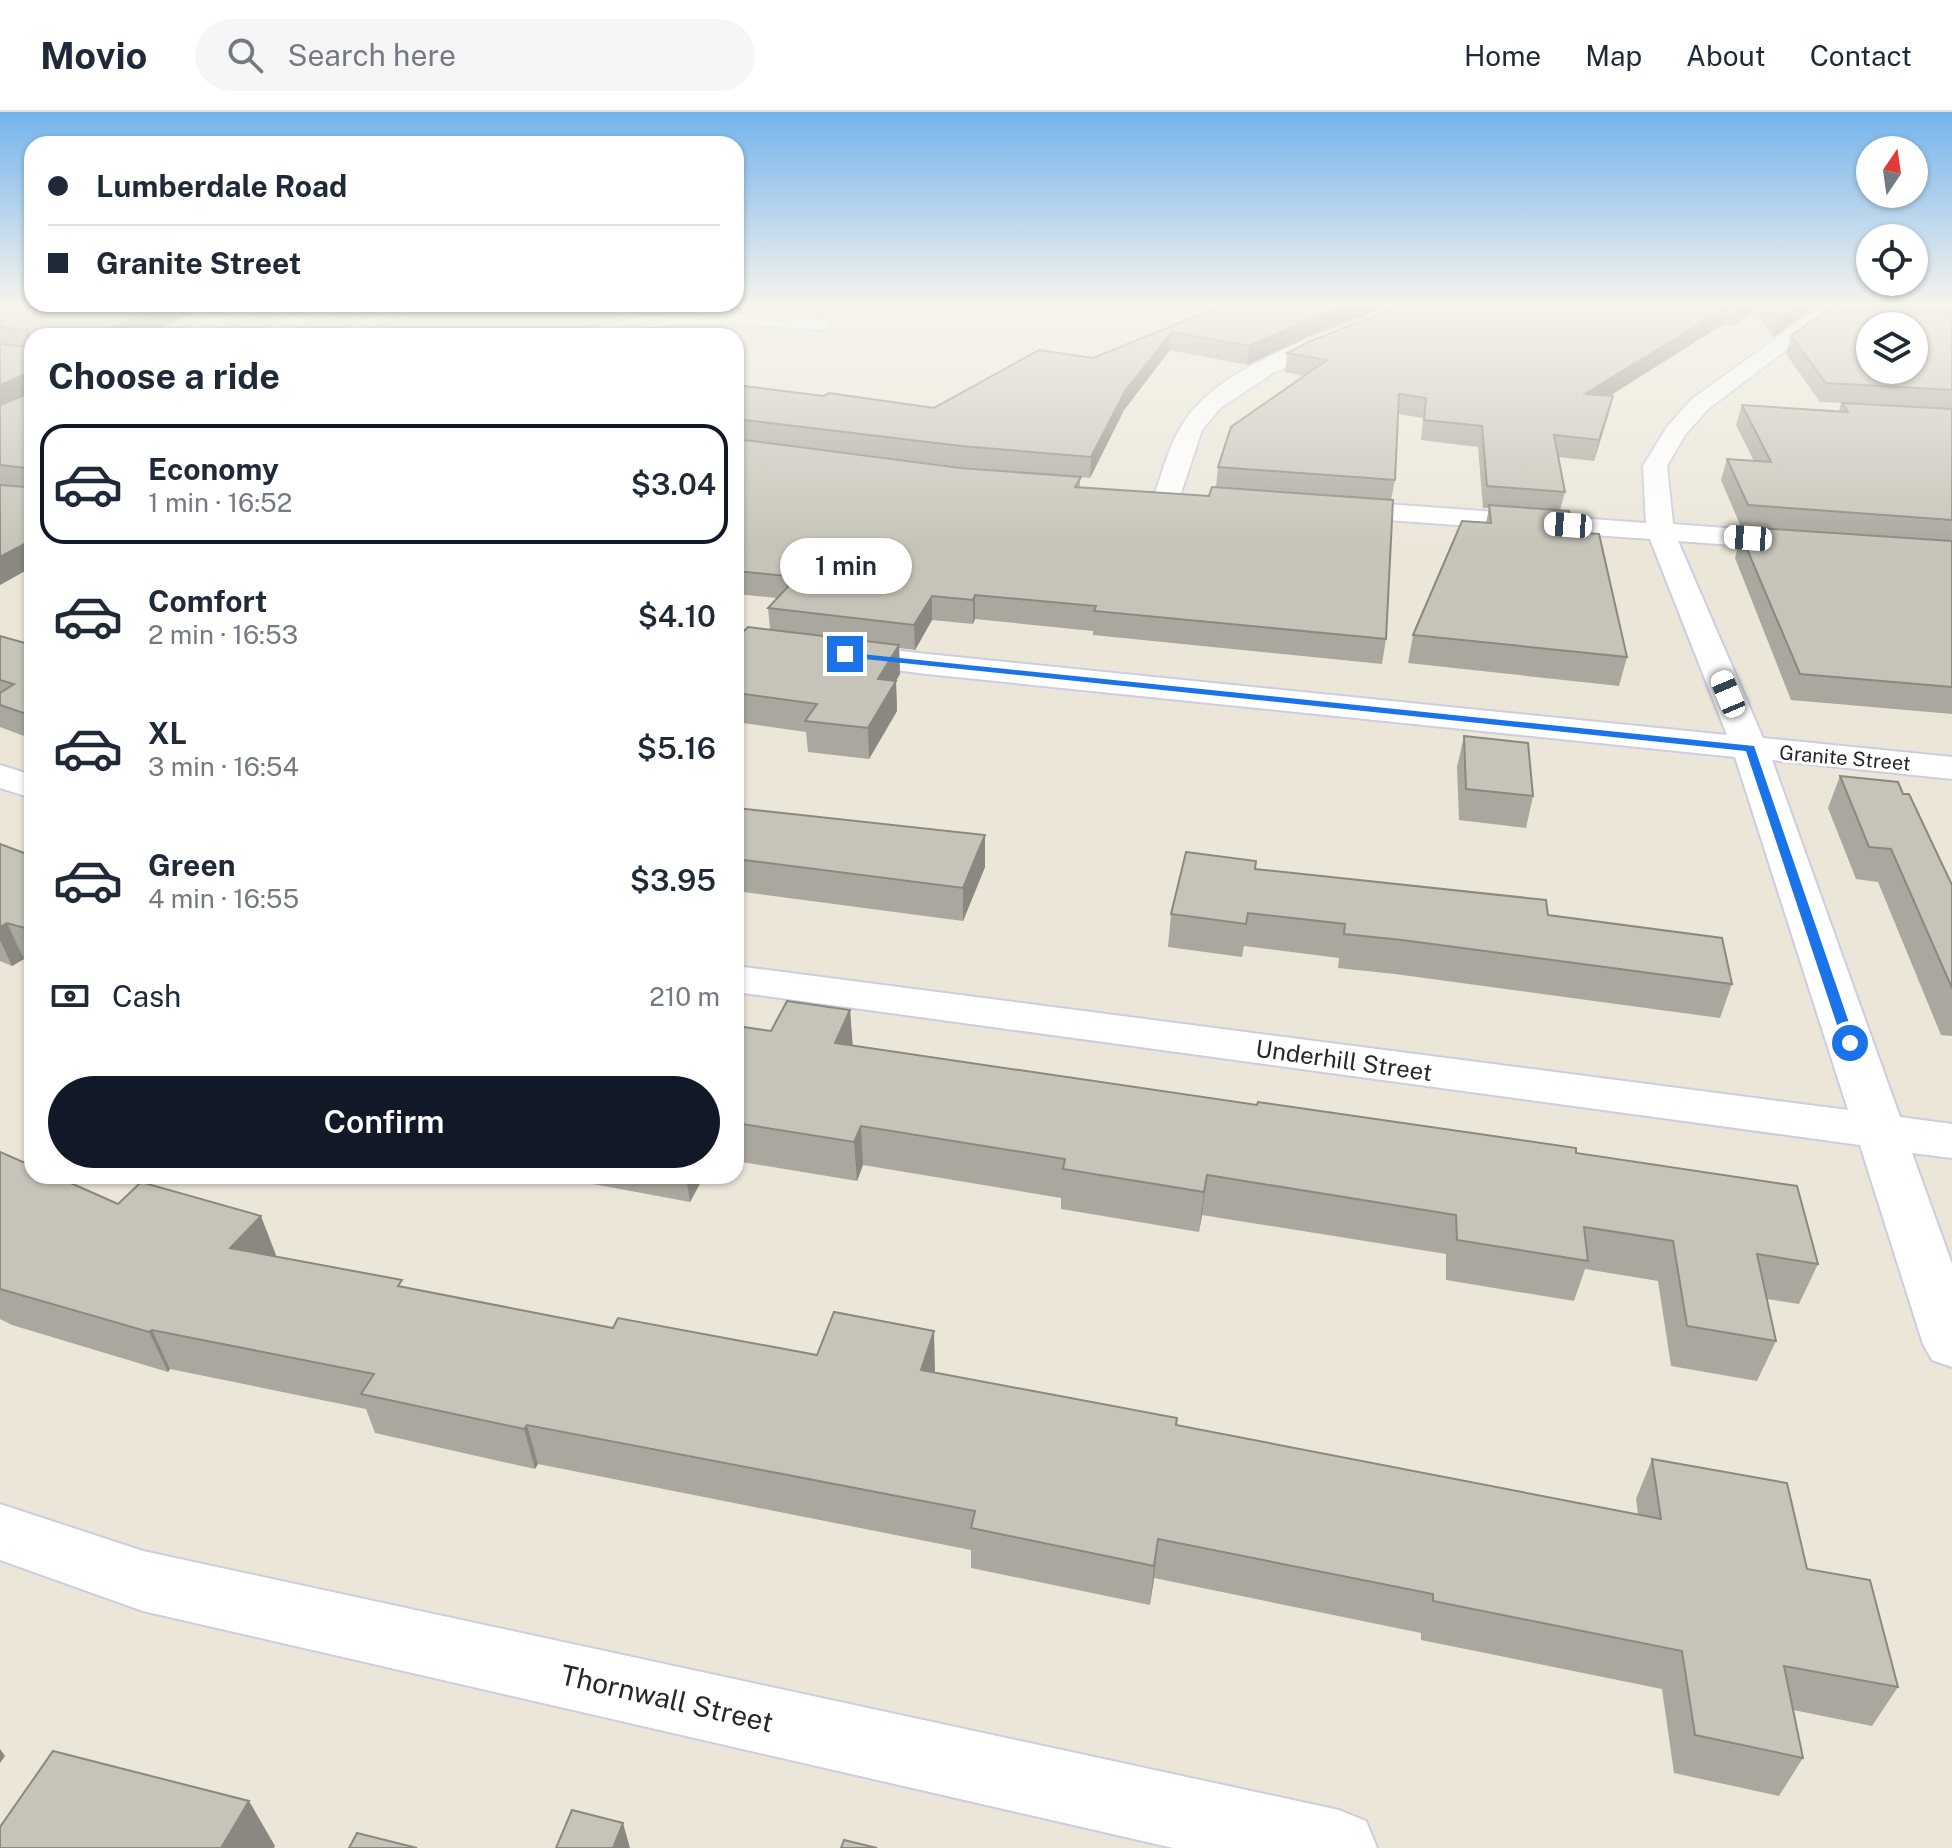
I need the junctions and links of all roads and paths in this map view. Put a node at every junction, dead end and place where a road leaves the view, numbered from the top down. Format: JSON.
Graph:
{"nodes":[{"id":1,"x":1236,"y":387,"type":"edge"},
{"id":2,"x":1736,"y":387,"type":"edge"},
{"id":3,"x":1135,"y":494,"type":"edge"},
{"id":4,"x":1167,"y":496,"type":"junction"},
{"id":5,"x":1198,"y":499,"type":"edge"},
{"id":6,"x":1310,"y":507,"type":"edge"},
{"id":7,"x":1660,"y":531,"type":"junction"},
{"id":8,"x":1829,"y":544,"type":"edge"},
{"id":9,"x":744,"y":642,"type":"edge"},
{"id":10,"x":1750,"y":748,"type":"junction"},
{"id":11,"x":1952,"y":768,"type":"edge"},
{"id":12,"x":0,"y":776,"type":"edge"},
{"id":13,"x":24,"y":784,"type":"edge"},
{"id":14,"x":744,"y":980,"type":"edge"},
{"id":15,"x":1879,"y":1132,"type":"junction"},
{"id":16,"x":1952,"y":1141,"type":"edge"},
{"id":17,"x":1952,"y":1344,"type":"edge"},
{"id":18,"x":0,"y":1532,"type":"edge"},
{"id":19,"x":1339,"y":1848,"type":"edge"}],
"edges":[{"from":1,"to":4,"type":"street"},
{"from":2,"to":7,"type":"street"},
{"from":3,"to":4,"type":"street"},
{"from":4,"to":5,"type":"street"},
{"from":6,"to":7,"type":"street"},
{"from":7,"to":8,"type":"street"},
{"from":7,"to":10,"type":"street"},
{"from":9,"to":10,"type":"street","name":"Granite Street"},
{"from":10,"to":11,"type":"street","name":"Granite Street"},
{"from":10,"to":15,"type":"street"},
{"from":12,"to":13,"type":"street"},
{"from":14,"to":15,"type":"street","name":"Underhill Street"},
{"from":15,"to":16,"type":"street","name":"Underhill Street"},
{"from":15,"to":17,"type":"street"},
{"from":18,"to":19,"type":"street","name":"Thornwall Street"}]}
